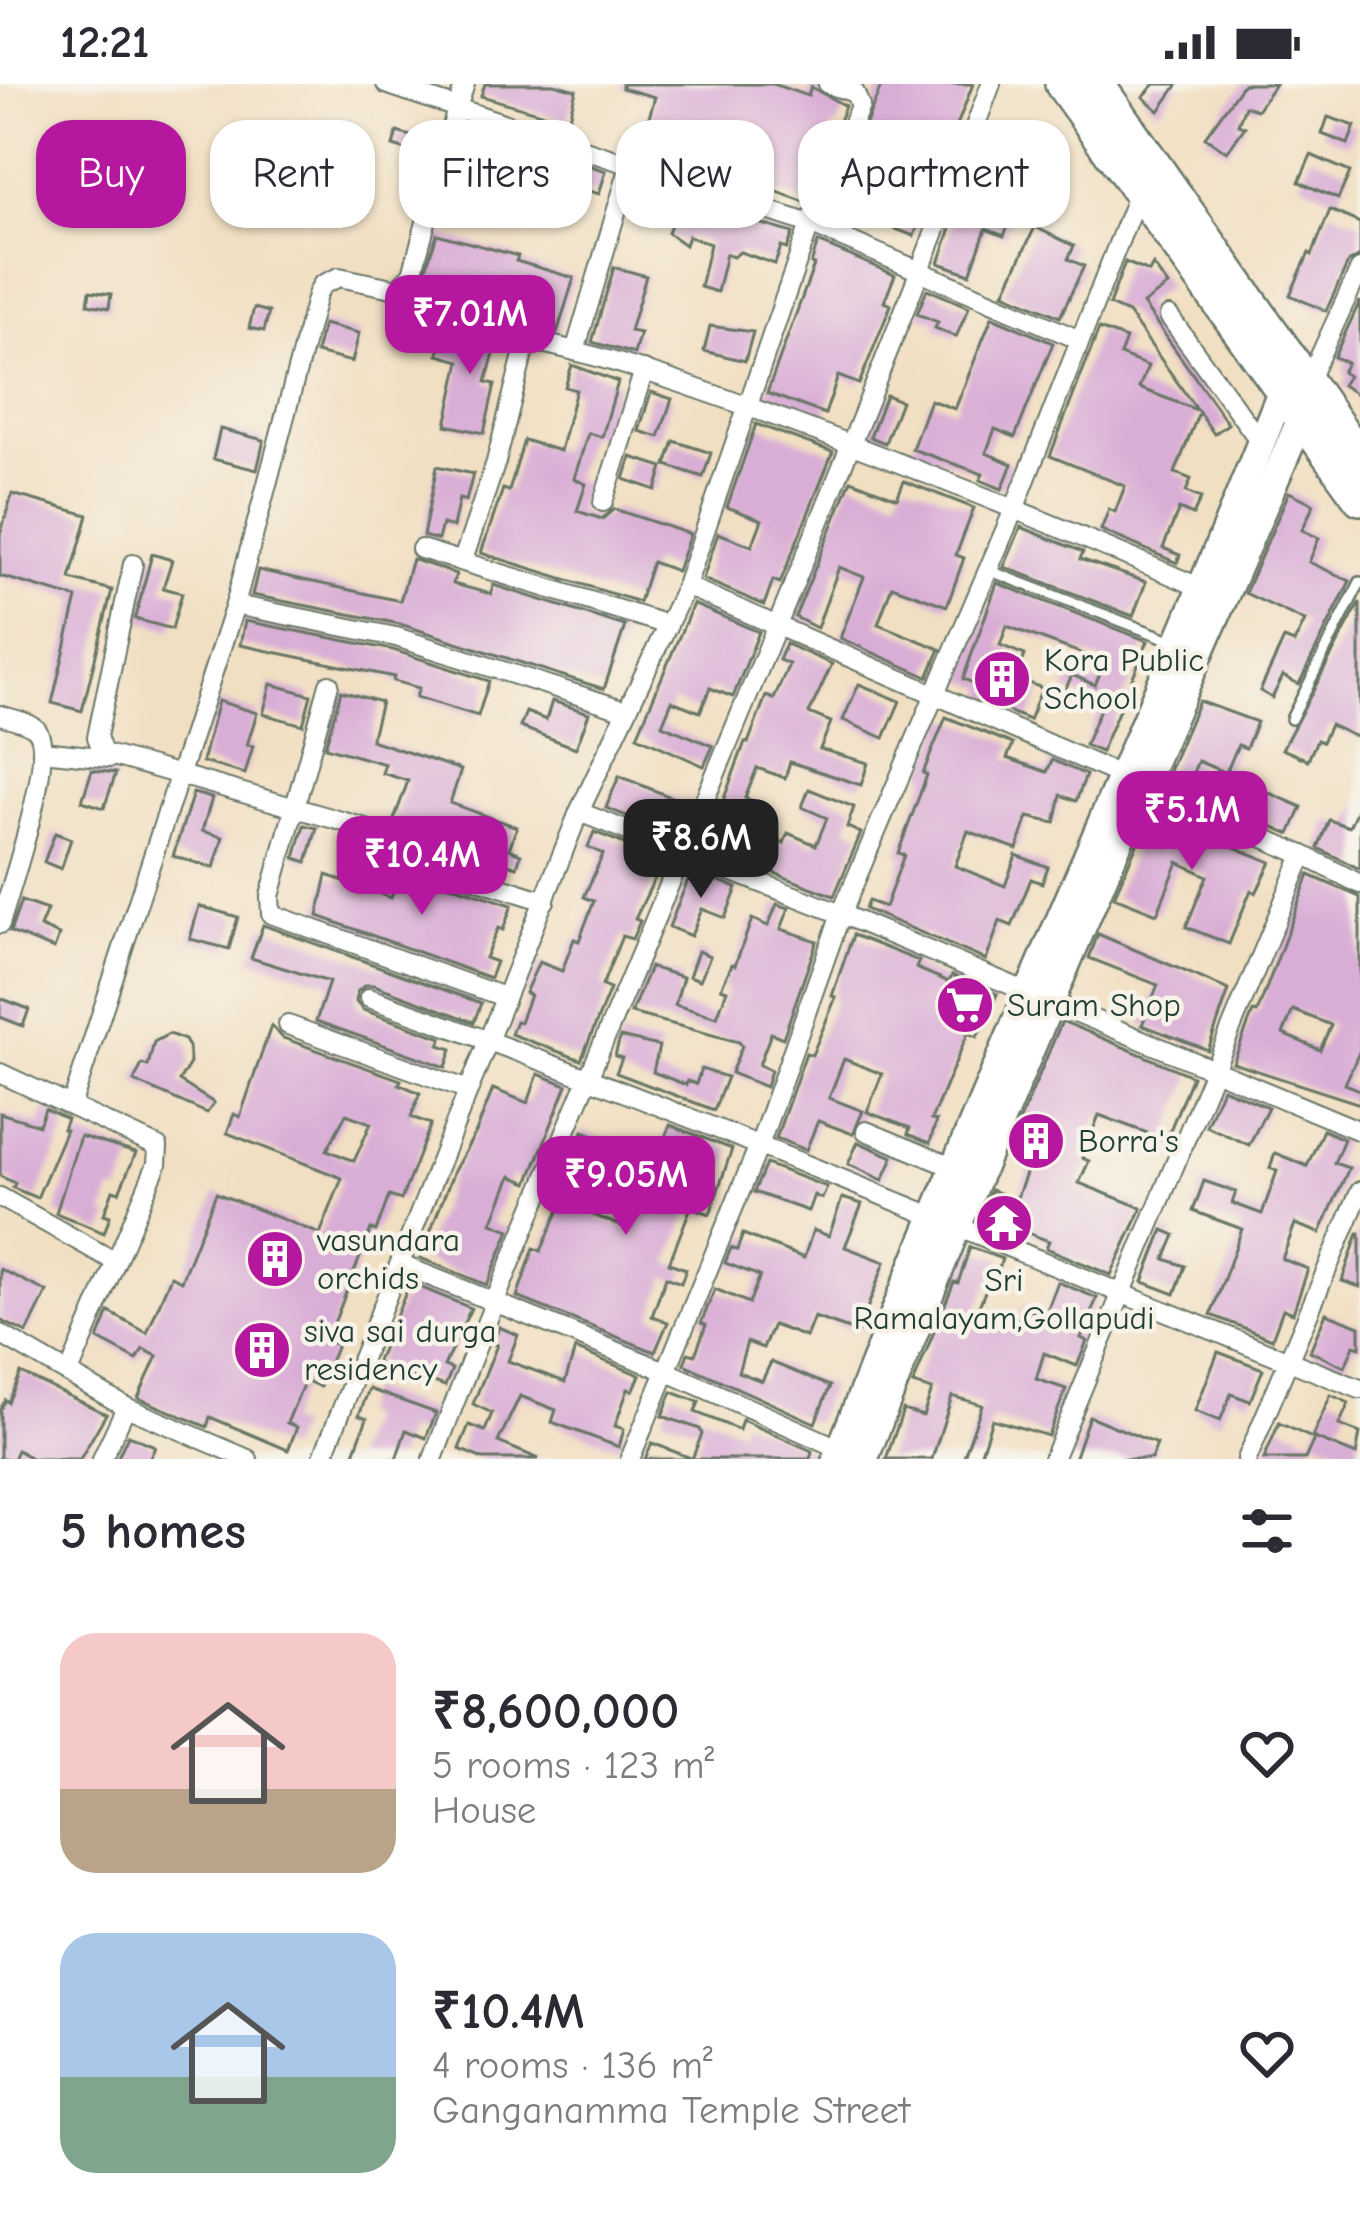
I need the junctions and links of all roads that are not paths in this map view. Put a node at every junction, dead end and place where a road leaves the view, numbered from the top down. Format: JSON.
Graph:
{"nodes":[{"id":1,"x":465,"y":84,"type":"edge"},
{"id":2,"x":828,"y":84,"type":"edge"},
{"id":3,"x":991,"y":84,"type":"edge"},
{"id":4,"x":1062,"y":84,"type":"edge"},
{"id":5,"x":1096,"y":84,"type":"edge"},
{"id":6,"x":391,"y":85,"type":"edge"},
{"id":7,"x":457,"y":108,"type":"junction"},
{"id":8,"x":854,"y":120,"type":"edge"},
{"id":9,"x":616,"y":157,"type":"edge"},
{"id":10,"x":1138,"y":193,"type":"junction"},
{"id":11,"x":616,"y":213,"type":"edge"},
{"id":12,"x":809,"y":228,"type":"edge"},
{"id":13,"x":819,"y":228,"type":"edge"},
{"id":14,"x":1360,"y":269,"type":"edge"},
{"id":15,"x":921,"y":271,"type":"junction"},
{"id":16,"x":1169,"y":316,"type":"dead end"},
{"id":17,"x":1080,"y":340,"type":"junction"},
{"id":18,"x":575,"y":351,"type":"junction"},
{"id":19,"x":644,"y":370,"type":"junction"},
{"id":20,"x":1296,"y":398,"type":"junction"},
{"id":21,"x":746,"y":406,"type":"junction"},
{"id":22,"x":1261,"y":443,"type":"junction"},
{"id":23,"x":851,"y":444,"type":"junction"},
{"id":24,"x":1344,"y":455,"type":"edge"},
{"id":25,"x":1278,"y":473,"type":"junction"},
{"id":26,"x":1360,"y":498,"type":"edge"},
{"id":27,"x":603,"y":502,"type":"dead end"},
{"id":28,"x":1015,"y":507,"type":"junction"},
{"id":29,"x":1246,"y":511,"type":"junction"},
{"id":30,"x":421,"y":549,"type":"dead end"},
{"id":31,"x":463,"y":560,"type":"junction"},
{"id":32,"x":133,"y":564,"type":"dead end"},
{"id":33,"x":988,"y":570,"type":"junction"},
{"id":34,"x":1360,"y":581,"type":"edge"},
{"id":35,"x":686,"y":586,"type":"junction"},
{"id":36,"x":1199,"y":587,"type":"junction"},
{"id":37,"x":235,"y":605,"type":"junction"},
{"id":38,"x":668,"y":625,"type":"junction"},
{"id":39,"x":774,"y":626,"type":"junction"},
{"id":40,"x":1178,"y":643,"type":"junction"},
{"id":41,"x":329,"y":684,"type":"dead end"},
{"id":42,"x":934,"y":696,"type":"junction"},
{"id":43,"x":625,"y":710,"type":"junction"},
{"id":44,"x":0,"y":715,"type":"edge"},
{"id":45,"x":1291,"y":719,"type":"dead end"},
{"id":46,"x":42,"y":751,"type":"junction"},
{"id":47,"x":110,"y":758,"type":"junction"},
{"id":48,"x":182,"y":774,"type":"junction"},
{"id":49,"x":1131,"y":781,"type":"junction"},
{"id":50,"x":297,"y":806,"type":"junction"},
{"id":51,"x":579,"y":812,"type":"junction"},
{"id":52,"x":362,"y":826,"type":"dead end"},
{"id":53,"x":682,"y":854,"type":"junction"},
{"id":54,"x":1303,"y":855,"type":"junction"},
{"id":55,"x":403,"y":856,"type":"dead end"},
{"id":56,"x":1360,"y":884,"type":"edge"},
{"id":57,"x":544,"y":901,"type":"junction"},
{"id":58,"x":842,"y":914,"type":"junction"},
{"id":59,"x":0,"y":924,"type":"edge"},
{"id":60,"x":504,"y":997,"type":"junction"},
{"id":61,"x":369,"y":998,"type":"dead end"},
{"id":62,"x":1039,"y":998,"type":"junction"},
{"id":63,"x":288,"y":1025,"type":"dead end"},
{"id":64,"x":486,"y":1039,"type":"junction"},
{"id":65,"x":1215,"y":1070,"type":"junction"},
{"id":66,"x":0,"y":1073,"type":"edge"},
{"id":67,"x":587,"y":1076,"type":"junction"},
{"id":68,"x":466,"y":1089,"type":"junction"},
{"id":69,"x":72,"y":1104,"type":"junction"},
{"id":70,"x":866,"y":1131,"type":"dead end"},
{"id":71,"x":1360,"y":1131,"type":"edge"},
{"id":72,"x":760,"y":1144,"type":"junction"},
{"id":73,"x":957,"y":1169,"type":"junction"},
{"id":74,"x":1360,"y":1191,"type":"edge"},
{"id":75,"x":0,"y":1198,"type":"edge"},
{"id":76,"x":946,"y":1219,"type":"junction"},
{"id":77,"x":113,"y":1261,"type":"junction"},
{"id":78,"x":402,"y":1265,"type":"junction"},
{"id":79,"x":1123,"y":1296,"type":"junction"},
{"id":80,"x":491,"y":1304,"type":"junction"},
{"id":81,"x":0,"y":1334,"type":"edge"},
{"id":82,"x":1289,"y":1362,"type":"junction"},
{"id":83,"x":668,"y":1372,"type":"junction"},
{"id":84,"x":69,"y":1373,"type":"junction"},
{"id":85,"x":1360,"y":1390,"type":"edge"},
{"id":86,"x":126,"y":1407,"type":"junction"},
{"id":87,"x":851,"y":1456,"type":"edge"},
{"id":88,"x":102,"y":1459,"type":"edge"},
{"id":89,"x":248,"y":1459,"type":"edge"},
{"id":90,"x":322,"y":1459,"type":"edge"},
{"id":91,"x":433,"y":1459,"type":"edge"},
{"id":92,"x":630,"y":1459,"type":"edge"},
{"id":93,"x":1053,"y":1459,"type":"edge"},
{"id":94,"x":1247,"y":1459,"type":"edge"}],
"edges":[{"from":1,"to":7,"type":"street"},
{"from":2,"to":8,"type":"street"},
{"from":3,"to":15,"type":"street"},
{"from":4,"to":10,"type":"highway"},
{"from":5,"to":20,"type":"highway"},
{"from":6,"to":7,"type":"street"},
{"from":7,"to":9,"type":"street"},
{"from":7,"to":37,"type":"street"},
{"from":10,"to":17,"type":"street"},
{"from":10,"to":20,"type":"highway"},
{"from":11,"to":18,"type":"street"},
{"from":12,"to":21,"type":"street"},
{"from":13,"to":15,"type":"street"},
{"from":14,"to":20,"type":"street"},
{"from":15,"to":17,"type":"street"},
{"from":15,"to":23,"type":"street"},
{"from":16,"to":22,"type":"street"},
{"from":17,"to":28,"type":"street"},
{"from":18,"to":19,"type":"street"},
{"from":18,"to":31,"type":"street"},
{"from":19,"to":21,"type":"street"},
{"from":19,"to":27,"type":"street"},
{"from":20,"to":22,"type":"street"},
{"from":20,"to":24,"type":"highway"},
{"from":20,"to":25,"type":"street"},
{"from":21,"to":23,"type":"street"},
{"from":21,"to":35,"type":"street"},
{"from":22,"to":29,"type":"street"},
{"from":23,"to":28,"type":"street"},
{"from":23,"to":39,"type":"street"},
{"from":24,"to":25,"type":"street"},
{"from":24,"to":26,"type":"highway"},
{"from":25,"to":29,"type":"street"},
{"from":28,"to":33,"type":"street"},
{"from":28,"to":36,"type":"street"},
{"from":29,"to":36,"type":"street"},
{"from":29,"to":49,"type":"street"},
{"from":30,"to":31,"type":"street"},
{"from":31,"to":38,"type":"street"},
{"from":32,"to":47,"type":"street"},
{"from":33,"to":40,"type":"lane"},
{"from":33,"to":42,"type":"street"},
{"from":34,"to":45,"type":"lane"},
{"from":35,"to":38,"type":"street"},
{"from":35,"to":39,"type":"street"},
{"from":36,"to":40,"type":"street"},
{"from":37,"to":43,"type":"street"},
{"from":37,"to":48,"type":"street"},
{"from":38,"to":43,"type":"street"},
{"from":39,"to":42,"type":"street"},
{"from":39,"to":53,"type":"street"},
{"from":40,"to":49,"type":"street"},
{"from":41,"to":50,"type":"street"},
{"from":42,"to":49,"type":"street"},
{"from":42,"to":58,"type":"street"},
{"from":43,"to":51,"type":"street"},
{"from":44,"to":46,"type":"street"},
{"from":46,"to":47,"type":"street"},
{"from":46,"to":59,"type":"street"},
{"from":47,"to":48,"type":"street"},
{"from":48,"to":50,"type":"street"},
{"from":48,"to":69,"type":"street"},
{"from":49,"to":54,"type":"street"},
{"from":49,"to":62,"type":"street"},
{"from":50,"to":52,"type":"street"},
{"from":50,"to":60,"type":"street"},
{"from":51,"to":53,"type":"street"},
{"from":51,"to":57,"type":"street"},
{"from":53,"to":58,"type":"street"},
{"from":53,"to":67,"type":"street"},
{"from":54,"to":56,"type":"street"},
{"from":54,"to":65,"type":"street"},
{"from":55,"to":57,"type":"street"},
{"from":57,"to":60,"type":"street"},
{"from":58,"to":62,"type":"street"},
{"from":58,"to":72,"type":"street"},
{"from":60,"to":64,"type":"street"},
{"from":61,"to":64,"type":"street"},
{"from":62,"to":65,"type":"street"},
{"from":62,"to":73,"type":"street"},
{"from":62,"to":76,"type":"street"},
{"from":63,"to":68,"type":"street"},
{"from":64,"to":67,"type":"street"},
{"from":64,"to":68,"type":"street"},
{"from":65,"to":71,"type":"street"},
{"from":65,"to":79,"type":"street"},
{"from":66,"to":69,"type":"street"},
{"from":67,"to":72,"type":"street"},
{"from":67,"to":80,"type":"street"},
{"from":68,"to":78,"type":"street"},
{"from":69,"to":77,"type":"street"},
{"from":70,"to":73,"type":"street"},
{"from":72,"to":76,"type":"street"},
{"from":72,"to":83,"type":"street"},
{"from":73,"to":76,"type":"street"},
{"from":74,"to":82,"type":"street"},
{"from":75,"to":77,"type":"street"},
{"from":76,"to":79,"type":"street"},
{"from":76,"to":87,"type":"street"},
{"from":77,"to":84,"type":"street"},
{"from":78,"to":80,"type":"street"},
{"from":78,"to":90,"type":"street"},
{"from":79,"to":82,"type":"street"},
{"from":79,"to":93,"type":"street"},
{"from":80,"to":83,"type":"street"},
{"from":80,"to":91,"type":"street"},
{"from":81,"to":84,"type":"street"},
{"from":82,"to":85,"type":"street"},
{"from":82,"to":94,"type":"street"},
{"from":83,"to":87,"type":"street"},
{"from":83,"to":92,"type":"street"},
{"from":84,"to":86,"type":"street"},
{"from":86,"to":88,"type":"street"},
{"from":86,"to":89,"type":"street"}]}
